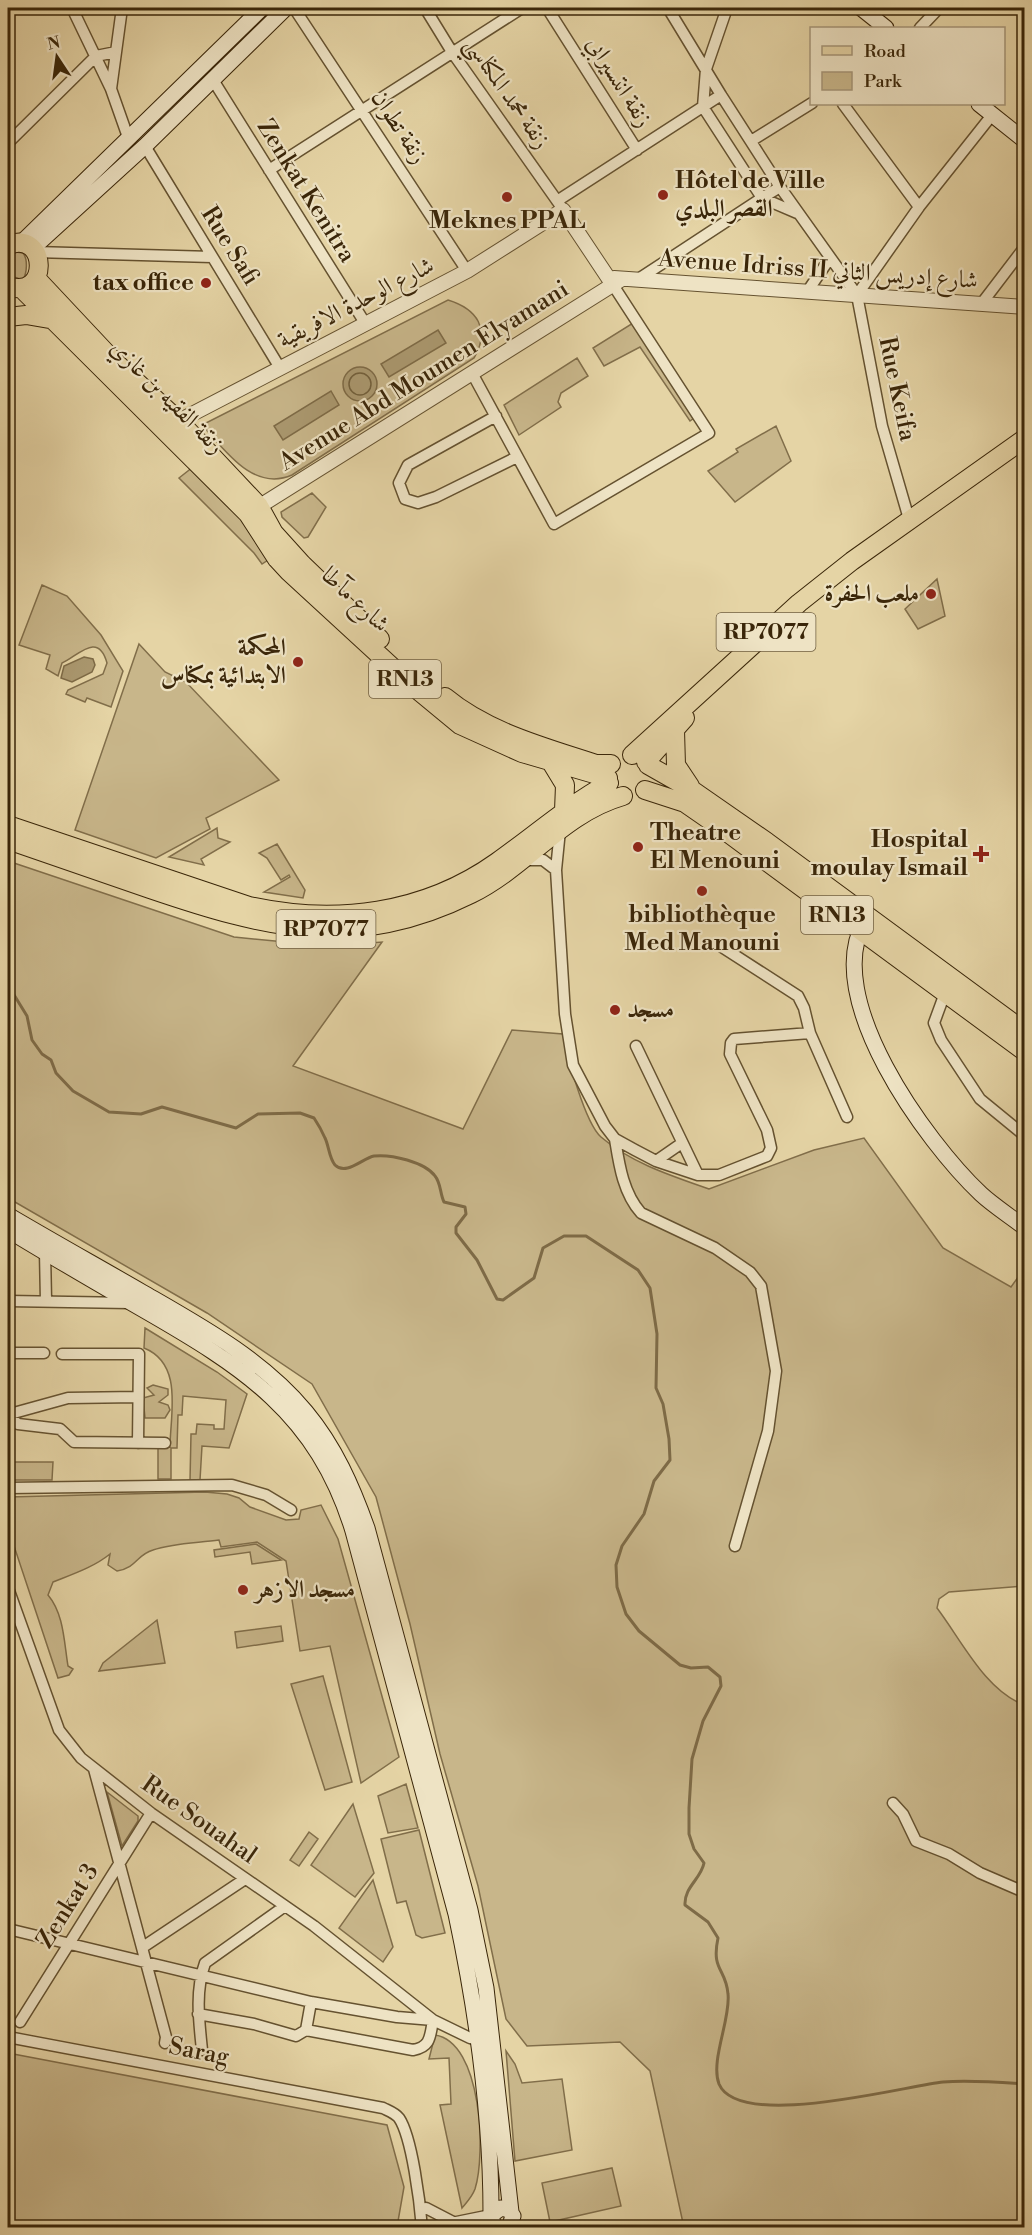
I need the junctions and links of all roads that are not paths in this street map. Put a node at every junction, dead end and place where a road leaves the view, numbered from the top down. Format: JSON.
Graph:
{"nodes":[{"id":1,"x":72,"y":8,"type":"edge"},
{"id":2,"x":122,"y":8,"type":"edge"},
{"id":3,"x":262,"y":8,"type":"edge"},
{"id":4,"x":286,"y":8,"type":"edge"},
{"id":5,"x":294,"y":8,"type":"edge"},
{"id":6,"x":425,"y":8,"type":"edge"},
{"id":7,"x":522,"y":8,"type":"edge"},
{"id":8,"x":547,"y":8,"type":"edge"},
{"id":9,"x":668,"y":8,"type":"edge"},
{"id":10,"x":727,"y":8,"type":"edge"},
{"id":11,"x":861,"y":8,"type":"edge"},
{"id":12,"x":939,"y":8,"type":"edge"},
{"id":13,"x":885,"y":27,"type":"edge"},
{"id":14,"x":921,"y":27,"type":"edge"},
{"id":15,"x":116,"y":51,"type":"junction"},
{"id":16,"x":452,"y":52,"type":"junction"},
{"id":17,"x":96,"y":56,"type":"junction"},
{"id":18,"x":706,"y":69,"type":"junction"},
{"id":19,"x":213,"y":80,"type":"junction"},
{"id":20,"x":111,"y":89,"type":"junction"},
{"id":21,"x":721,"y":95,"type":"junction"},
{"id":22,"x":810,"y":104,"type":"edge"},
{"id":23,"x":844,"y":105,"type":"edge"},
{"id":24,"x":980,"y":105,"type":"edge"},
{"id":25,"x":703,"y":107,"type":"junction"},
{"id":26,"x":364,"y":111,"type":"junction"},
{"id":27,"x":992,"y":115,"type":"junction"},
{"id":28,"x":129,"y":140,"type":"junction"},
{"id":29,"x":1024,"y":140,"type":"edge"},
{"id":30,"x":751,"y":141,"type":"junction"},
{"id":31,"x":8,"y":143,"type":"edge"},
{"id":32,"x":145,"y":146,"type":"junction"},
{"id":33,"x":637,"y":150,"type":"junction"},
{"id":34,"x":269,"y":170,"type":"junction"},
{"id":35,"x":780,"y":186,"type":"junction"},
{"id":36,"x":762,"y":198,"type":"junction"},
{"id":37,"x":560,"y":205,"type":"junction"},
{"id":38,"x":919,"y":207,"type":"junction"},
{"id":39,"x":797,"y":214,"type":"junction"},
{"id":40,"x":20,"y":245,"type":"edge"},
{"id":41,"x":1024,"y":248,"type":"edge"},
{"id":42,"x":212,"y":257,"type":"junction"},
{"id":43,"x":830,"y":258,"type":"junction"},
{"id":44,"x":467,"y":271,"type":"junction"},
{"id":45,"x":614,"y":280,"type":"junction"},
{"id":46,"x":637,"y":280,"type":"junction"},
{"id":47,"x":18,"y":288,"type":"edge"},
{"id":48,"x":807,"y":292,"type":"junction"},
{"id":49,"x":857,"y":296,"type":"junction"},
{"id":50,"x":982,"y":303,"type":"junction"},
{"id":51,"x":1024,"y":307,"type":"edge"},
{"id":52,"x":8,"y":317,"type":"edge"},
{"id":53,"x":53,"y":318,"type":"junction"},
{"id":54,"x":364,"y":323,"type":"junction"},
{"id":55,"x":280,"y":368,"type":"junction"},
{"id":56,"x":472,"y":373,"type":"junction"},
{"id":57,"x":496,"y":416,"type":"junction"},
{"id":58,"x":172,"y":425,"type":"junction"},
{"id":59,"x":1024,"y":439,"type":"edge"},
{"id":60,"x":1024,"y":454,"type":"edge"},
{"id":61,"x":518,"y":457,"type":"junction"},
{"id":62,"x":253,"y":510,"type":"junction"},
{"id":63,"x":909,"y":519,"type":"junction"},
{"id":64,"x":675,"y":730,"type":"junction"},
{"id":65,"x":642,"y":761,"type":"junction"},
{"id":66,"x":551,"y":762,"type":"junction"},
{"id":67,"x":609,"y":775,"type":"junction"},
{"id":68,"x":645,"y":790,"type":"junction"},
{"id":69,"x":692,"y":790,"type":"junction"},
{"id":70,"x":622,"y":796,"type":"junction"},
{"id":71,"x":564,"y":812,"type":"junction"},
{"id":72,"x":8,"y":825,"type":"edge"},
{"id":73,"x":560,"y":830,"type":"junction"},
{"id":74,"x":8,"y":840,"type":"edge"},
{"id":75,"x":522,"y":860,"type":"junction"},
{"id":76,"x":556,"y":870,"type":"junction"},
{"id":77,"x":863,"y":924,"type":"junction"},
{"id":78,"x":722,"y":947,"type":"dead end"},
{"id":79,"x":945,"y":993,"type":"junction"},
{"id":80,"x":1024,"y":1031,"type":"edge"},
{"id":81,"x":810,"y":1033,"type":"junction"},
{"id":82,"x":636,"y":1046,"type":"dead end"},
{"id":83,"x":1024,"y":1051,"type":"edge"},
{"id":84,"x":847,"y":1118,"type":"dead end"},
{"id":85,"x":1024,"y":1135,"type":"edge"},
{"id":86,"x":615,"y":1139,"type":"junction"},
{"id":87,"x":682,"y":1143,"type":"junction"},
{"id":88,"x":656,"y":1161,"type":"junction"},
{"id":89,"x":698,"y":1175,"type":"junction"},
{"id":90,"x":8,"y":1215,"type":"edge"},
{"id":91,"x":1024,"y":1227,"type":"edge"},
{"id":92,"x":8,"y":1230,"type":"edge"},
{"id":93,"x":45,"y":1252,"type":"junction"},
{"id":94,"x":8,"y":1301,"type":"edge"},
{"id":95,"x":45,"y":1301,"type":"junction"},
{"id":96,"x":132,"y":1303,"type":"junction"},
{"id":97,"x":8,"y":1353,"type":"edge"},
{"id":98,"x":44,"y":1353,"type":"dead end"},
{"id":99,"x":62,"y":1354,"type":"dead end"},
{"id":100,"x":138,"y":1397,"type":"junction"},
{"id":101,"x":9,"y":1410,"type":"edge"},
{"id":102,"x":138,"y":1443,"type":"junction"},
{"id":103,"x":165,"y":1443,"type":"dead end"},
{"id":104,"x":8,"y":1488,"type":"edge"},
{"id":105,"x":291,"y":1510,"type":"dead end"},
{"id":106,"x":735,"y":1546,"type":"dead end"},
{"id":107,"x":8,"y":1588,"type":"edge"},
{"id":108,"x":94,"y":1769,"type":"junction"},
{"id":109,"x":893,"y":1803,"type":"dead end"},
{"id":110,"x":151,"y":1813,"type":"junction"},
{"id":111,"x":119,"y":1863,"type":"junction"},
{"id":112,"x":245,"y":1879,"type":"junction"},
{"id":113,"x":1024,"y":1892,"type":"edge"},
{"id":114,"x":285,"y":1906,"type":"junction"},
{"id":115,"x":8,"y":1929,"type":"edge"},
{"id":116,"x":69,"y":1944,"type":"junction"},
{"id":117,"x":143,"y":1947,"type":"junction"},
{"id":118,"x":147,"y":1963,"type":"junction"},
{"id":119,"x":201,"y":1976,"type":"junction"},
{"id":120,"x":311,"y":2002,"type":"junction"},
{"id":121,"x":198,"y":2014,"type":"junction"},
{"id":122,"x":20,"y":2022,"type":"dead end"},
{"id":123,"x":438,"y":2023,"type":"junction"},
{"id":124,"x":306,"y":2030,"type":"junction"},
{"id":125,"x":8,"y":2037,"type":"edge"},
{"id":126,"x":485,"y":2039,"type":"junction"},
{"id":127,"x":165,"y":2043,"type":"dead end"},
{"id":128,"x":202,"y":2050,"type":"dead end"},
{"id":129,"x":419,"y":2191,"type":"junction"},
{"id":130,"x":426,"y":2208,"type":"junction"},
{"id":131,"x":454,"y":2222,"type":"junction"},
{"id":132,"x":491,"y":2222,"type":"edge"},
{"id":133,"x":511,"y":2223,"type":"edge"},
{"id":134,"x":431,"y":2227,"type":"edge"},
{"id":135,"x":422,"y":2228,"type":"edge"},
{"id":136,"x":427,"y":2228,"type":"edge"}],
"edges":[{"from":1,"to":17,"type":"street"},
{"from":2,"to":15,"type":"street"},
{"from":3,"to":28,"type":"main road"},
{"from":4,"to":19,"type":"main road"},
{"from":5,"to":26,"type":"street","name":"زنقة تطوان"},
{"from":6,"to":16,"type":"street","name":"زنقة محمد المكناسي"},
{"from":7,"to":16,"type":"street"},
{"from":8,"to":33,"type":"street","name":"زنقة انتسيرابي"},
{"from":9,"to":18,"type":"street"},
{"from":10,"to":18,"type":"street"},
{"from":11,"to":13,"type":"main road"},
{"from":12,"to":14,"type":"street"},
{"from":15,"to":17,"type":"street"},
{"from":15,"to":20,"type":"street"},
{"from":16,"to":26,"type":"street"},
{"from":16,"to":37,"type":"street","name":"زنقة محمد المكناسي"},
{"from":17,"to":20,"type":"street"},
{"from":17,"to":31,"type":"street"},
{"from":18,"to":21,"type":"street"},
{"from":18,"to":25,"type":"street"},
{"from":19,"to":32,"type":"main road"},
{"from":19,"to":34,"type":"street","name":"Zenkat Kenitra"},
{"from":20,"to":28,"type":"street"},
{"from":21,"to":25,"type":"street"},
{"from":21,"to":30,"type":"street"},
{"from":22,"to":30,"type":"street"},
{"from":23,"to":38,"type":"street"},
{"from":24,"to":27,"type":"main road"},
{"from":25,"to":33,"type":"street"},
{"from":25,"to":36,"type":"street"},
{"from":26,"to":34,"type":"street"},
{"from":26,"to":44,"type":"street","name":"زنقة تطوان"},
{"from":27,"to":29,"type":"main road"},
{"from":27,"to":38,"type":"street"},
{"from":28,"to":40,"type":"main road"},
{"from":30,"to":35,"type":"street"},
{"from":32,"to":40,"type":"main road"},
{"from":32,"to":42,"type":"street","name":"Rue Safi"},
{"from":33,"to":37,"type":"street"},
{"from":34,"to":54,"type":"street","name":"Zenkat Kenitra"},
{"from":35,"to":36,"type":"street"},
{"from":35,"to":39,"type":"street"},
{"from":36,"to":39,"type":"street"},
{"from":36,"to":46,"type":"street"},
{"from":37,"to":44,"type":"street","name":"شارع الوحدة الافريقية"},
{"from":37,"to":45,"type":"street"},
{"from":38,"to":49,"type":"street"},
{"from":39,"to":43,"type":"street"},
{"from":40,"to":42,"type":"street"},
{"from":40,"to":47,"type":"main road"},
{"from":41,"to":50,"type":"street"},
{"from":42,"to":55,"type":"street","name":"Rue Safi"},
{"from":43,"to":48,"type":"street"},
{"from":43,"to":49,"type":"street"},
{"from":44,"to":54,"type":"street","name":"شارع الوحدة الافريقية"},
{"from":45,"to":46,"type":"street","name":"Avenue Idriss II شارع إدريس الثاني"},
{"from":45,"to":56,"type":"street","name":"Avenue Abd Moumen Elyamani"},
{"from":45,"to":61,"type":"street"},
{"from":46,"to":48,"type":"street","name":"Avenue Idriss II شارع إدريس الثاني"},
{"from":47,"to":53,"type":"main road","number":"RN13"},
{"from":47,"to":58,"type":"main road","number":"RN13"},
{"from":48,"to":49,"type":"street","name":"Avenue Idriss II شارع إدريس الثاني"},
{"from":49,"to":50,"type":"street","name":"Avenue Idriss II شارع إدريس الثاني"},
{"from":49,"to":63,"type":"street","name":"Rue Keifa"},
{"from":50,"to":51,"type":"street","name":"Avenue Idriss II شارع إدريس الثاني"},
{"from":52,"to":53,"type":"main road"},
{"from":53,"to":58,"type":"main road","name":"زنقة الفقيه بن غازي","number":"RN13"},
{"from":54,"to":55,"type":"street","name":"شارع الوحدة الافريقية"},
{"from":55,"to":58,"type":"street","name":"شارع الوحدة الافريقية"},
{"from":56,"to":57,"type":"street"},
{"from":56,"to":62,"type":"street","name":"Avenue Abd Moumen Elyamani"},
{"from":57,"to":61,"type":"street"},
{"from":57,"to":61,"type":"street"},
{"from":58,"to":62,"type":"main road","name":"زنقة الفقيه بن غازي","number":"RN13"},
{"from":59,"to":63,"type":"main road","number":"RP7077"},
{"from":60,"to":64,"type":"main road","number":"RP7077"},
{"from":62,"to":66,"type":"main road","name":"شارع مآطا","number":"RN13"},
{"from":62,"to":67,"type":"main road","number":"RN13"},
{"from":63,"to":65,"type":"main road","number":"RP7077"},
{"from":64,"to":65,"type":"main road","number":"RP7077"},
{"from":64,"to":69,"type":"main road"},
{"from":65,"to":67,"type":"main road"},
{"from":65,"to":68,"type":"main road"},
{"from":65,"to":69,"type":"main road","number":"RN13"},
{"from":66,"to":67,"type":"main road","name":"شارع مآطا","number":"RN13"},
{"from":66,"to":71,"type":"main road"},
{"from":67,"to":70,"type":"main road","number":"RN13"},
{"from":67,"to":71,"type":"main road","number":"RP7077"},
{"from":68,"to":70,"type":"main road"},
{"from":68,"to":77,"type":"main road","number":"RN13"},
{"from":69,"to":77,"type":"main road","number":"RN13"},
{"from":70,"to":73,"type":"main road","number":"RP7077"},
{"from":71,"to":72,"type":"main road","number":"RP7077"},
{"from":73,"to":75,"type":"main road","number":"RP7077"},
{"from":73,"to":76,"type":"street"},
{"from":74,"to":75,"type":"main road","number":"RP7077"},
{"from":75,"to":76,"type":"street"},
{"from":76,"to":86,"type":"street"},
{"from":77,"to":79,"type":"main road","number":"RN13"},
{"from":77,"to":80,"type":"main road","number":"RN13"},
{"from":77,"to":91,"type":"main road"},
{"from":78,"to":81,"type":"street"},
{"from":79,"to":83,"type":"main road","number":"RN13"},
{"from":79,"to":85,"type":"street"},
{"from":81,"to":84,"type":"street"},
{"from":81,"to":89,"type":"street"},
{"from":82,"to":87,"type":"street"},
{"from":86,"to":88,"type":"street"},
{"from":86,"to":106,"type":"street"},
{"from":87,"to":88,"type":"street"},
{"from":87,"to":89,"type":"street"},
{"from":88,"to":89,"type":"street"},
{"from":90,"to":126,"type":"main road"},
{"from":92,"to":93,"type":"main road"},
{"from":93,"to":95,"type":"street"},
{"from":93,"to":96,"type":"main road"},
{"from":94,"to":95,"type":"street"},
{"from":95,"to":96,"type":"street"},
{"from":96,"to":126,"type":"main road"},
{"from":97,"to":98,"type":"street"},
{"from":99,"to":100,"type":"street"},
{"from":100,"to":101,"type":"street"},
{"from":100,"to":102,"type":"street"},
{"from":101,"to":102,"type":"street"},
{"from":102,"to":103,"type":"street"},
{"from":104,"to":105,"type":"street"},
{"from":107,"to":108,"type":"street","name":"Rue Souahal"},
{"from":108,"to":110,"type":"street","name":"Rue Souahal"},
{"from":108,"to":111,"type":"street"},
{"from":109,"to":113,"type":"street"},
{"from":110,"to":111,"type":"street","name":"Zenkat 3"},
{"from":110,"to":112,"type":"street","name":"Rue Souahal"},
{"from":111,"to":116,"type":"street","name":"Zenkat 3"},
{"from":111,"to":117,"type":"street"},
{"from":112,"to":114,"type":"street","name":"Rue Souahal"},
{"from":112,"to":117,"type":"street"},
{"from":114,"to":119,"type":"street"},
{"from":114,"to":123,"type":"street","name":"Rue Souahal"},
{"from":115,"to":116,"type":"street"},
{"from":116,"to":118,"type":"street"},
{"from":116,"to":122,"type":"street","name":"Zenkat 3"},
{"from":117,"to":118,"type":"street"},
{"from":118,"to":119,"type":"street"},
{"from":118,"to":127,"type":"street"},
{"from":119,"to":120,"type":"street"},
{"from":119,"to":121,"type":"street"},
{"from":120,"to":123,"type":"street"},
{"from":120,"to":124,"type":"street"},
{"from":121,"to":124,"type":"street"},
{"from":121,"to":128,"type":"street"},
{"from":123,"to":124,"type":"street"},
{"from":123,"to":126,"type":"street"},
{"from":125,"to":129,"type":"street","name":"Sarag"},
{"from":126,"to":132,"type":"main road"},
{"from":126,"to":133,"type":"main road"},
{"from":129,"to":130,"type":"street"},
{"from":129,"to":135,"type":"street"},
{"from":130,"to":131,"type":"street"},
{"from":130,"to":134,"type":"street"},
{"from":131,"to":132,"type":"street"},
{"from":131,"to":134,"type":"street"},
{"from":132,"to":133,"type":"main road"},
{"from":134,"to":136,"type":"street"}]}
